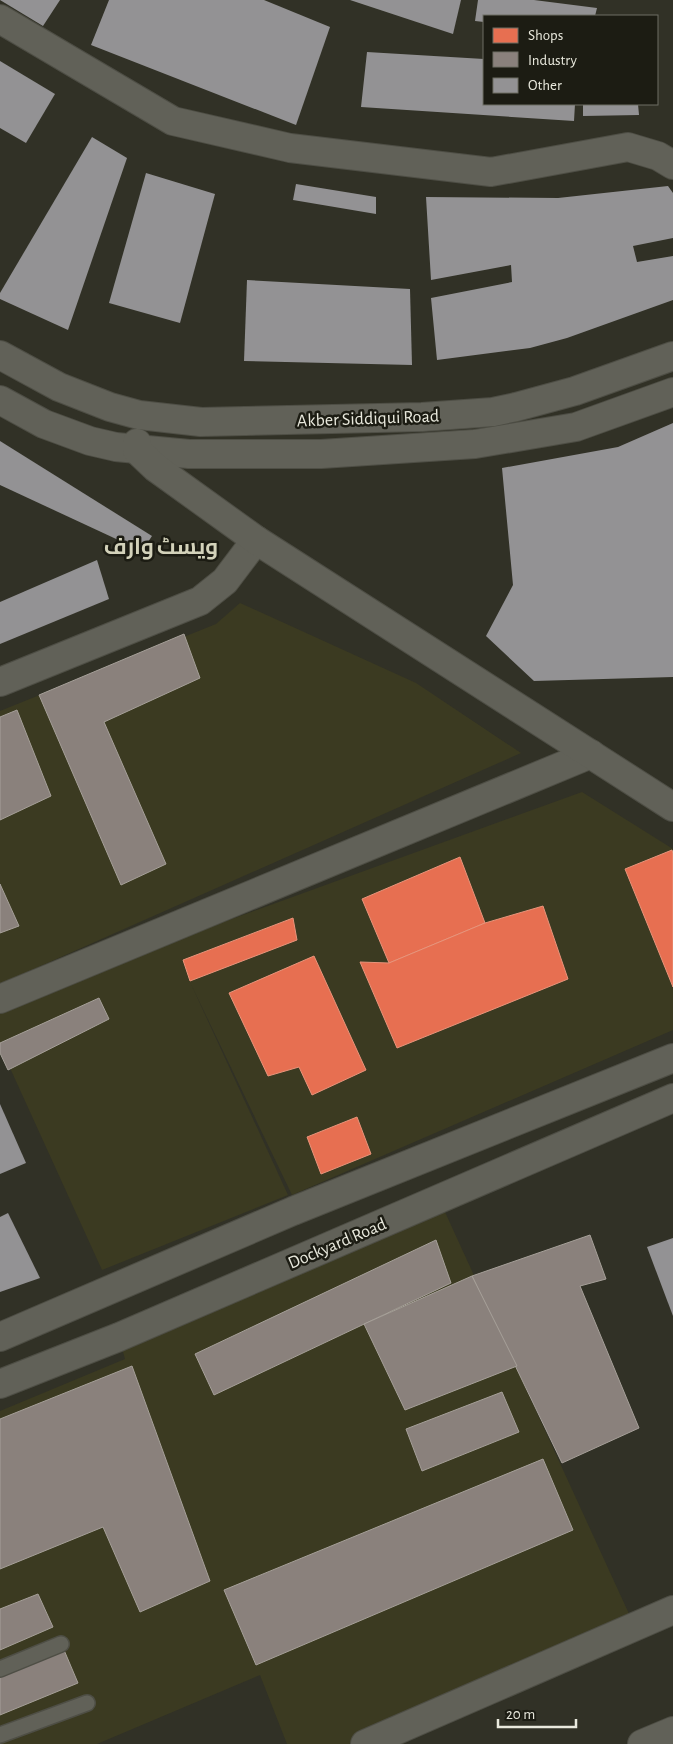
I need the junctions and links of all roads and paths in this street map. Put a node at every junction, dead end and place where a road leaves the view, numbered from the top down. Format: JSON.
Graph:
{"nodes":[{"id":1,"x":0,"y":19,"type":"edge"},
{"id":2,"x":673,"y":165,"type":"edge"},
{"id":3,"x":0,"y":355,"type":"edge"},
{"id":4,"x":673,"y":356,"type":"edge"},
{"id":5,"x":59,"y":387,"type":"junction"},
{"id":6,"x":673,"y":392,"type":"edge"},
{"id":7,"x":0,"y":400,"type":"edge"},
{"id":8,"x":139,"y":415,"type":"junction"},
{"id":9,"x":44,"y":424,"type":"junction"},
{"id":10,"x":137,"y":450,"type":"junction"},
{"id":11,"x":256,"y":540,"type":"junction"},
{"id":12,"x":0,"y":682,"type":"edge"},
{"id":13,"x":591,"y":754,"type":"junction"},
{"id":14,"x":673,"y":807,"type":"edge"},
{"id":15,"x":0,"y":999,"type":"edge"},
{"id":16,"x":673,"y":1058,"type":"edge"},
{"id":17,"x":673,"y":1098,"type":"edge"},
{"id":18,"x":0,"y":1336,"type":"edge"},
{"id":19,"x":0,"y":1384,"type":"edge"},
{"id":20,"x":673,"y":1610,"type":"edge"},
{"id":21,"x":61,"y":1644,"type":"dead end"},
{"id":22,"x":0,"y":1669,"type":"edge"},
{"id":23,"x":87,"y":1703,"type":"dead end"},
{"id":24,"x":673,"y":1731,"type":"edge"},
{"id":25,"x":0,"y":1735,"type":"edge"},
{"id":26,"x":365,"y":1744,"type":"edge"},
{"id":27,"x":642,"y":1744,"type":"edge"}],
"edges":[{"from":1,"to":2,"type":"street"},
{"from":3,"to":5,"type":"street","name":"Akber Siddiqui Road"},
{"from":4,"to":8,"type":"street","name":"Akber Siddiqui Road"},
{"from":5,"to":8,"type":"street","name":"Akber Siddiqui Road"},
{"from":5,"to":9,"type":"street"},
{"from":6,"to":10,"type":"street","name":"Akber Siddiqui Road"},
{"from":7,"to":9,"type":"street","name":"Akber Siddiqui Road"},
{"from":8,"to":10,"type":"street"},
{"from":9,"to":10,"type":"street","name":"Akber Siddiqui Road"},
{"from":10,"to":11,"type":"street"},
{"from":11,"to":12,"type":"street"},
{"from":11,"to":13,"type":"street"},
{"from":13,"to":14,"type":"street"},
{"from":13,"to":15,"type":"street"},
{"from":16,"to":18,"type":"street"},
{"from":17,"to":19,"type":"street","name":"Dockyard Road"},
{"from":20,"to":26,"type":"street"},
{"from":21,"to":22,"type":"lane"},
{"from":23,"to":25,"type":"lane"},
{"from":24,"to":27,"type":"street"}]}
